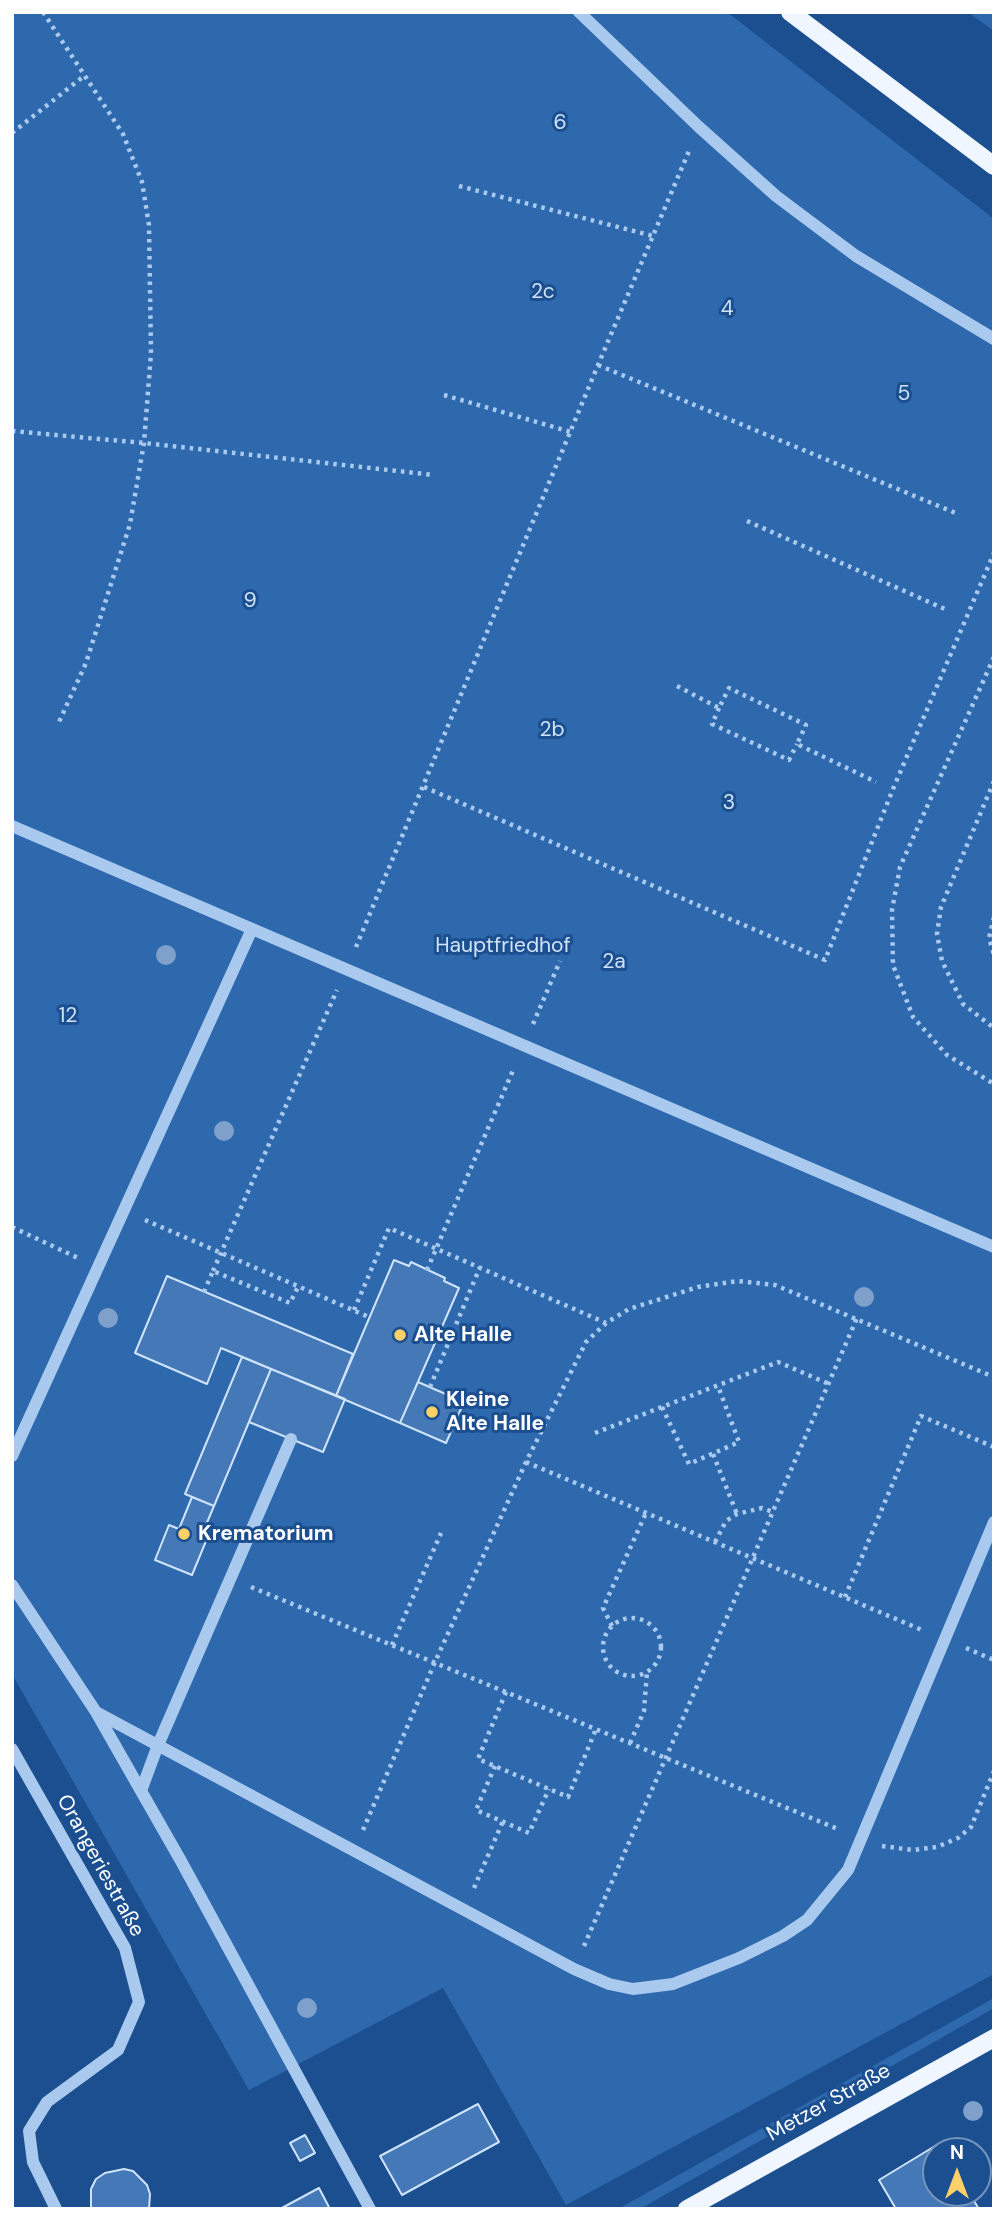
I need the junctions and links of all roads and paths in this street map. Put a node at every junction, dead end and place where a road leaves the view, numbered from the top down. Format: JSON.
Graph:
{"nodes":[{"id":1,"x":43,"y":12,"type":"edge"},
{"id":2,"x":579,"y":12,"type":"edge"},
{"id":3,"x":790,"y":12,"type":"edge"},
{"id":4,"x":84,"y":76,"type":"junction"},
{"id":5,"x":699,"y":127,"type":"junction"},
{"id":6,"x":12,"y":133,"type":"edge"},
{"id":7,"x":994,"y":166,"type":"edge"},
{"id":8,"x":459,"y":186,"type":"dead end"},
{"id":9,"x":653,"y":236,"type":"junction"},
{"id":10,"x":994,"y":339,"type":"edge"},
{"id":11,"x":597,"y":365,"type":"junction"},
{"id":12,"x":444,"y":395,"type":"dead end"},
{"id":13,"x":12,"y":432,"type":"edge"},
{"id":14,"x":572,"y":432,"type":"junction"},
{"id":15,"x":144,"y":443,"type":"junction"},
{"id":16,"x":434,"y":475,"type":"dead end"},
{"id":17,"x":958,"y":514,"type":"dead end"},
{"id":18,"x":747,"y":521,"type":"dead end"},
{"id":19,"x":993,"y":557,"type":"edge"},
{"id":20,"x":947,"y":610,"type":"dead end"},
{"id":21,"x":994,"y":657,"type":"edge"},
{"id":22,"x":677,"y":686,"type":"dead end"},
{"id":23,"x":719,"y":708,"type":"junction"},
{"id":24,"x":59,"y":722,"type":"dead end"},
{"id":25,"x":797,"y":744,"type":"junction"},
{"id":26,"x":994,"y":781,"type":"edge"},
{"id":27,"x":876,"y":782,"type":"dead end"},
{"id":28,"x":424,"y":787,"type":"junction"},
{"id":29,"x":12,"y":826,"type":"edge"},
{"id":30,"x":994,"y":917,"type":"edge"},
{"id":31,"x":252,"y":929,"type":"junction"},
{"id":32,"x":994,"y":955,"type":"edge"},
{"id":33,"x":560,"y":961,"type":"dead end"},
{"id":34,"x":346,"y":970,"type":"junction"},
{"id":35,"x":994,"y":1028,"type":"edge"},
{"id":36,"x":524,"y":1045,"type":"junction"},
{"id":37,"x":994,"y":1084,"type":"edge"},
{"id":38,"x":124,"y":1211,"type":"junction"},
{"id":39,"x":12,"y":1227,"type":"edge"},
{"id":40,"x":994,"y":1247,"type":"edge"},
{"id":41,"x":436,"y":1248,"type":"junction"},
{"id":42,"x":221,"y":1252,"type":"junction"},
{"id":43,"x":98,"y":1267,"type":"junction"},
{"id":44,"x":480,"y":1267,"type":"junction"},
{"id":45,"x":427,"y":1270,"type":"dead end"},
{"id":46,"x":212,"y":1272,"type":"junction"},
{"id":47,"x":299,"y":1286,"type":"junction"},
{"id":48,"x":204,"y":1292,"type":"dead end"},
{"id":49,"x":354,"y":1310,"type":"junction"},
{"id":50,"x":369,"y":1317,"type":"dead end"},
{"id":51,"x":857,"y":1318,"type":"junction"},
{"id":52,"x":606,"y":1323,"type":"junction"},
{"id":53,"x":994,"y":1377,"type":"edge"},
{"id":54,"x":828,"y":1384,"type":"junction"},
{"id":55,"x":718,"y":1386,"type":"junction"},
{"id":56,"x":430,"y":1387,"type":"dead end"},
{"id":57,"x":662,"y":1407,"type":"junction"},
{"id":58,"x":595,"y":1433,"type":"dead end"},
{"id":59,"x":291,"y":1439,"type":"dead end"},
{"id":60,"x":994,"y":1447,"type":"edge"},
{"id":61,"x":713,"y":1454,"type":"junction"},
{"id":62,"x":12,"y":1456,"type":"edge"},
{"id":63,"x":527,"y":1462,"type":"junction"},
{"id":64,"x":773,"y":1512,"type":"junction"},
{"id":65,"x":646,"y":1513,"type":"junction"},
{"id":66,"x":737,"y":1514,"type":"junction"},
{"id":67,"x":994,"y":1522,"type":"edge"},
{"id":68,"x":441,"y":1533,"type":"dead end"},
{"id":69,"x":715,"y":1542,"type":"junction"},
{"id":70,"x":753,"y":1559,"type":"junction"},
{"id":71,"x":231,"y":1578,"type":"junction"},
{"id":72,"x":12,"y":1584,"type":"edge"},
{"id":73,"x":845,"y":1597,"type":"junction"},
{"id":74,"x":612,"y":1626,"type":"junction"},
{"id":75,"x":945,"y":1639,"type":"junction"},
{"id":76,"x":392,"y":1645,"type":"junction"},
{"id":77,"x":435,"y":1662,"type":"junction"},
{"id":78,"x":647,"y":1672,"type":"junction"},
{"id":79,"x":506,"y":1692,"type":"junction"},
{"id":80,"x":96,"y":1712,"type":"junction"},
{"id":81,"x":596,"y":1729,"type":"junction"},
{"id":82,"x":630,"y":1743,"type":"junction"},
{"id":83,"x":158,"y":1745,"type":"junction"},
{"id":84,"x":12,"y":1749,"type":"edge"},
{"id":85,"x":666,"y":1759,"type":"junction"},
{"id":86,"x":495,"y":1766,"type":"junction"},
{"id":87,"x":994,"y":1771,"type":"edge"},
{"id":88,"x":549,"y":1789,"type":"junction"},
{"id":89,"x":141,"y":1791,"type":"junction"},
{"id":90,"x":503,"y":1821,"type":"junction"},
{"id":91,"x":862,"y":1839,"type":"junction"},
{"id":92,"x":354,"y":1851,"type":"junction"},
{"id":93,"x":464,"y":1910,"type":"junction"},
{"id":94,"x":574,"y":1969,"type":"junction"},
{"id":95,"x":994,"y":2038,"type":"edge"},
{"id":96,"x":56,"y":2209,"type":"edge"},
{"id":97,"x":370,"y":2209,"type":"edge"},
{"id":98,"x":687,"y":2209,"type":"edge"}],
"edges":[{"from":1,"to":4,"type":"path"},
{"from":2,"to":5,"type":"street"},
{"from":3,"to":7,"type":"main road"},
{"from":4,"to":6,"type":"path"},
{"from":4,"to":15,"type":"path"},
{"from":5,"to":9,"type":"path"},
{"from":5,"to":10,"type":"street"},
{"from":8,"to":9,"type":"path"},
{"from":9,"to":11,"type":"path"},
{"from":11,"to":14,"type":"path"},
{"from":11,"to":17,"type":"path"},
{"from":12,"to":14,"type":"path"},
{"from":13,"to":15,"type":"path"},
{"from":14,"to":28,"type":"path"},
{"from":15,"to":16,"type":"path"},
{"from":15,"to":24,"type":"path"},
{"from":18,"to":20,"type":"path"},
{"from":19,"to":28,"type":"path"},
{"from":21,"to":37,"type":"path"},
{"from":22,"to":23,"type":"path"},
{"from":23,"to":25,"type":"path"},
{"from":23,"to":25,"type":"path"},
{"from":25,"to":27,"type":"path"},
{"from":26,"to":35,"type":"path"},
{"from":28,"to":34,"type":"path"},
{"from":29,"to":31,"type":"street"},
{"from":30,"to":32,"type":"path"},
{"from":31,"to":34,"type":"street"},
{"from":31,"to":38,"type":"street"},
{"from":33,"to":36,"type":"path"},
{"from":34,"to":36,"type":"street"},
{"from":34,"to":42,"type":"path"},
{"from":36,"to":40,"type":"street"},
{"from":36,"to":41,"type":"path"},
{"from":38,"to":42,"type":"path"},
{"from":38,"to":43,"type":"street"},
{"from":39,"to":43,"type":"path"},
{"from":41,"to":44,"type":"path"},
{"from":41,"to":45,"type":"path"},
{"from":41,"to":49,"type":"path"},
{"from":42,"to":46,"type":"path"},
{"from":42,"to":47,"type":"path"},
{"from":43,"to":62,"type":"street"},
{"from":44,"to":52,"type":"path"},
{"from":44,"to":56,"type":"path"},
{"from":46,"to":47,"type":"path"},
{"from":46,"to":48,"type":"path"},
{"from":47,"to":49,"type":"path"},
{"from":49,"to":50,"type":"path"},
{"from":51,"to":52,"type":"path"},
{"from":51,"to":53,"type":"path"},
{"from":51,"to":54,"type":"path"},
{"from":52,"to":63,"type":"path"},
{"from":54,"to":55,"type":"path"},
{"from":54,"to":64,"type":"path"},
{"from":55,"to":57,"type":"path"},
{"from":55,"to":61,"type":"path"},
{"from":57,"to":58,"type":"path"},
{"from":57,"to":61,"type":"path"},
{"from":59,"to":71,"type":"street"},
{"from":60,"to":73,"type":"path"},
{"from":61,"to":66,"type":"path"},
{"from":63,"to":65,"type":"path"},
{"from":63,"to":77,"type":"path"},
{"from":64,"to":66,"type":"path"},
{"from":64,"to":70,"type":"path"},
{"from":65,"to":69,"type":"path"},
{"from":65,"to":74,"type":"path"},
{"from":66,"to":69,"type":"path"},
{"from":67,"to":75,"type":"street"},
{"from":68,"to":76,"type":"path"},
{"from":69,"to":70,"type":"path"},
{"from":70,"to":73,"type":"path"},
{"from":70,"to":85,"type":"path"},
{"from":71,"to":76,"type":"path"},
{"from":71,"to":83,"type":"street"},
{"from":72,"to":80,"type":"street"},
{"from":73,"to":75,"type":"path"},
{"from":74,"to":78,"type":"path"},
{"from":74,"to":78,"type":"path"},
{"from":75,"to":91,"type":"street"},
{"from":76,"to":77,"type":"path"},
{"from":77,"to":79,"type":"path"},
{"from":77,"to":92,"type":"path"},
{"from":78,"to":82,"type":"path"},
{"from":79,"to":81,"type":"path"},
{"from":79,"to":86,"type":"path"},
{"from":80,"to":83,"type":"street"},
{"from":80,"to":89,"type":"street"},
{"from":81,"to":82,"type":"path"},
{"from":81,"to":88,"type":"path"},
{"from":82,"to":85,"type":"path"},
{"from":83,"to":89,"type":"street"},
{"from":83,"to":92,"type":"street"},
{"from":84,"to":96,"type":"street","name":"Orangeriestraße"},
{"from":85,"to":91,"type":"path"},
{"from":85,"to":94,"type":"path"},
{"from":86,"to":88,"type":"path"},
{"from":86,"to":90,"type":"path"},
{"from":87,"to":91,"type":"path"},
{"from":88,"to":90,"type":"path"},
{"from":89,"to":97,"type":"street"},
{"from":90,"to":93,"type":"path"},
{"from":91,"to":94,"type":"street"},
{"from":92,"to":93,"type":"street"},
{"from":93,"to":94,"type":"street"},
{"from":95,"to":98,"type":"main road","name":"Metzer Straße"}]}
